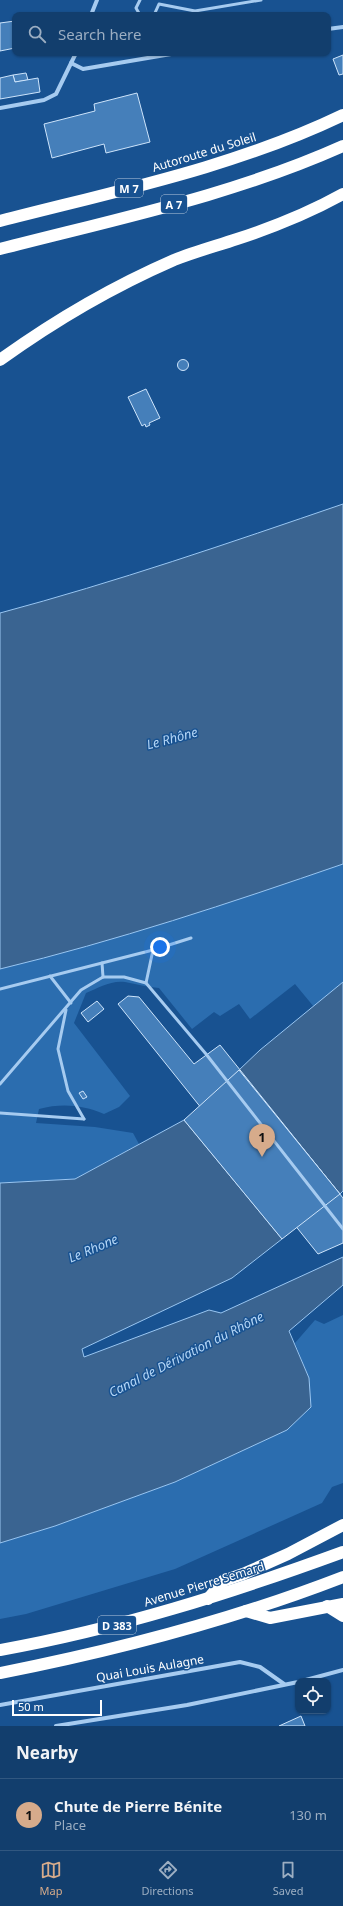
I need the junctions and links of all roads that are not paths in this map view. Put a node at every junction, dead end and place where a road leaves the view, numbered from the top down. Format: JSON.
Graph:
{"nodes":[{"id":1,"x":97,"y":0,"type":"edge"},
{"id":2,"x":140,"y":0,"type":"edge"},
{"id":3,"x":155,"y":0,"type":"edge"},
{"id":4,"x":261,"y":0,"type":"edge"},
{"id":5,"x":159,"y":4,"type":"junction"},
{"id":6,"x":92,"y":12,"type":"edge"},
{"id":7,"x":138,"y":12,"type":"edge"},
{"id":8,"x":155,"y":12,"type":"edge"},
{"id":9,"x":343,"y":27,"type":"edge"},
{"id":10,"x":331,"y":29,"type":"edge"},
{"id":11,"x":75,"y":56,"type":"edge"},
{"id":12,"x":144,"y":56,"type":"edge"},
{"id":13,"x":72,"y":63,"type":"junction"},
{"id":14,"x":0,"y":108,"type":"edge"},
{"id":15,"x":343,"y":115,"type":"edge"},
{"id":16,"x":343,"y":146,"type":"edge"},
{"id":17,"x":343,"y":194,"type":"edge"},
{"id":18,"x":0,"y":221,"type":"edge"},
{"id":19,"x":0,"y":249,"type":"edge"},
{"id":20,"x":0,"y":360,"type":"edge"},
{"id":21,"x":191,"y":938,"type":"dead end"},
{"id":22,"x":153,"y":950,"type":"junction"},
{"id":23,"x":102,"y":963,"type":"junction"},
{"id":24,"x":50,"y":976,"type":"junction"},
{"id":25,"x":103,"y":977,"type":"junction"},
{"id":26,"x":146,"y":983,"type":"junction"},
{"id":27,"x":0,"y":989,"type":"edge"},
{"id":28,"x":71,"y":1003,"type":"junction"},
{"id":29,"x":67,"y":1008,"type":"junction"},
{"id":30,"x":0,"y":1084,"type":"edge"},
{"id":31,"x":0,"y":1113,"type":"edge"},
{"id":32,"x":343,"y":1229,"type":"edge"},
{"id":33,"x":343,"y":1525,"type":"edge"},
{"id":34,"x":343,"y":1552,"type":"edge"},
{"id":35,"x":343,"y":1577,"type":"edge"},
{"id":36,"x":208,"y":1599,"type":"junction"},
{"id":37,"x":343,"y":1604,"type":"edge"},
{"id":38,"x":327,"y":1606,"type":"junction"},
{"id":39,"x":246,"y":1611,"type":"junction"},
{"id":40,"x":343,"y":1616,"type":"edge"},
{"id":41,"x":0,"y":1650,"type":"edge"},
{"id":42,"x":343,"y":1670,"type":"edge"},
{"id":43,"x":0,"y":1673,"type":"edge"},
{"id":44,"x":313,"y":1678,"type":"edge"},
{"id":45,"x":295,"y":1682,"type":"edge"},
{"id":46,"x":284,"y":1684,"type":"junction"},
{"id":47,"x":0,"y":1705,"type":"edge"},
{"id":48,"x":56,"y":1726,"type":"edge"}],
"edges":[{"from":1,"to":6,"type":"street"},
{"from":2,"to":7,"type":"lane"},
{"from":3,"to":5,"type":"lane"},
{"from":4,"to":5,"type":"lane"},
{"from":5,"to":8,"type":"lane"},
{"from":9,"to":10,"type":"street"},
{"from":11,"to":13,"type":"street"},
{"from":12,"to":13,"type":"street"},
{"from":13,"to":14,"type":"street"},
{"from":15,"to":18,"type":"highway","name":"Autoroute du Soleil","number":"M 7"},
{"from":16,"to":19,"type":"highway","number":"A 7"},
{"from":17,"to":20,"type":"highway"},
{"from":21,"to":22,"type":"lane"},
{"from":22,"to":23,"type":"lane"},
{"from":22,"to":26,"type":"lane"},
{"from":23,"to":24,"type":"lane"},
{"from":23,"to":25,"type":"lane"},
{"from":24,"to":27,"type":"lane"},
{"from":24,"to":28,"type":"lane"},
{"from":25,"to":26,"type":"lane"},
{"from":25,"to":28,"type":"lane"},
{"from":26,"to":32,"type":"lane"},
{"from":28,"to":29,"type":"lane"},
{"from":29,"to":30,"type":"lane"},
{"from":29,"to":31,"type":"lane"},
{"from":33,"to":36,"type":"highway"},
{"from":34,"to":36,"type":"highway","name":"Avenue Pierre Semard","number":"D 383"},
{"from":35,"to":39,"type":"highway","number":"D 383"},
{"from":36,"to":41,"type":"highway","name":"Avenue Pierre Semard","number":"D 383"},
{"from":37,"to":38,"type":"highway"},
{"from":38,"to":39,"type":"highway"},
{"from":38,"to":40,"type":"highway"},
{"from":39,"to":43,"type":"highway","number":"D 383"},
{"from":42,"to":44,"type":"street"},
{"from":45,"to":46,"type":"street"},
{"from":46,"to":47,"type":"street","name":"Quai Louis Aulagne"},
{"from":46,"to":48,"type":"street"}]}
